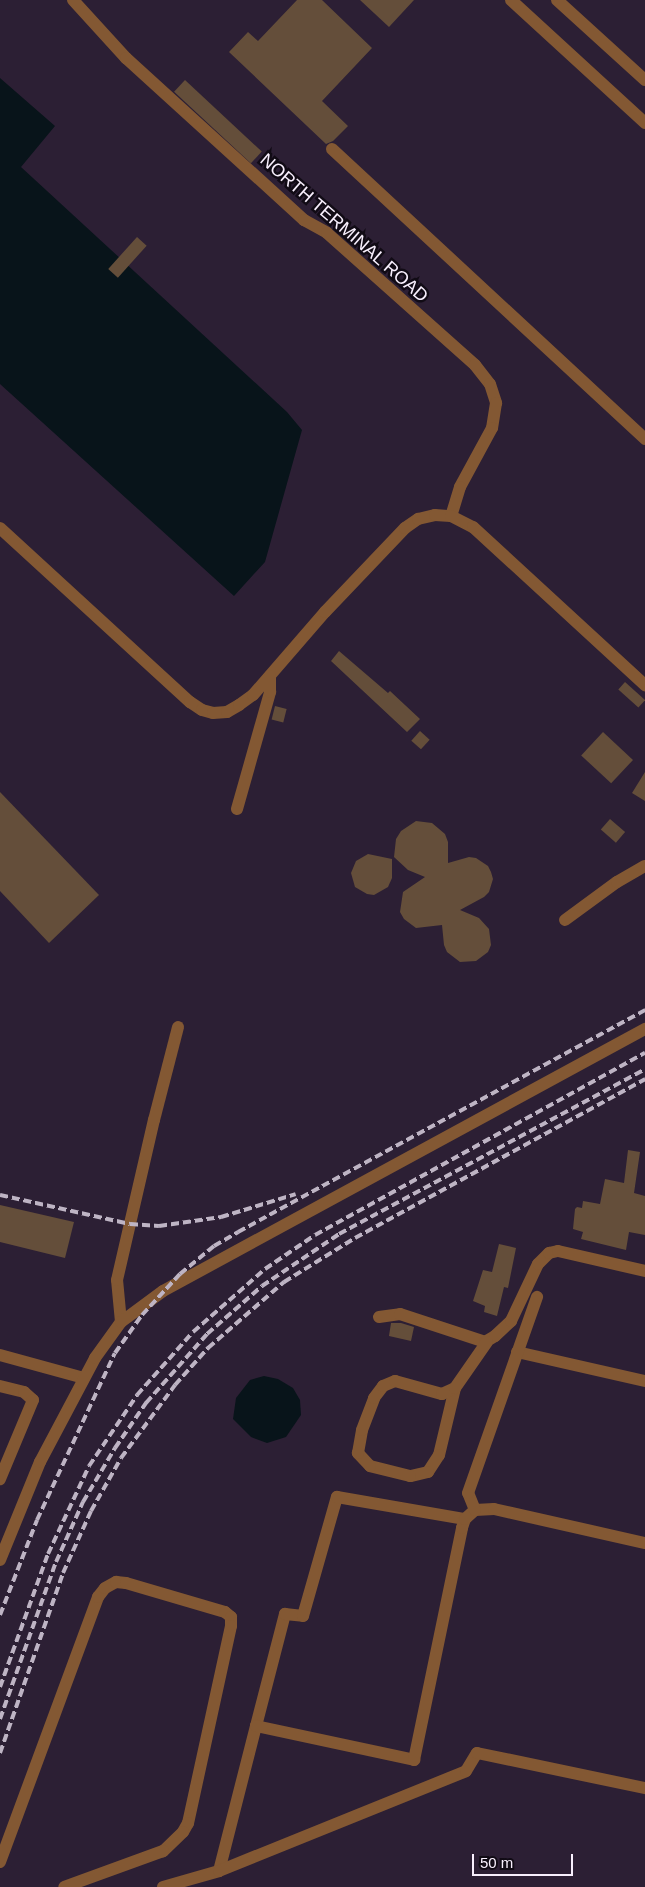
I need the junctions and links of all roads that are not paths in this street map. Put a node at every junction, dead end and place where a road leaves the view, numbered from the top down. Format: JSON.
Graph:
{"nodes":[{"id":1,"x":74,"y":0,"type":"edge"},
{"id":2,"x":511,"y":0,"type":"edge"},
{"id":3,"x":557,"y":0,"type":"edge"},
{"id":4,"x":645,"y":80,"type":"edge"},
{"id":5,"x":645,"y":123,"type":"edge"},
{"id":6,"x":332,"y":148,"type":"dead end"},
{"id":7,"x":645,"y":439,"type":"edge"},
{"id":8,"x":451,"y":516,"type":"junction"},
{"id":9,"x":0,"y":528,"type":"edge"},
{"id":10,"x":270,"y":676,"type":"junction"},
{"id":11,"x":645,"y":685,"type":"edge"},
{"id":12,"x":237,"y":809,"type":"dead end"},
{"id":13,"x":645,"y":866,"type":"edge"},
{"id":14,"x":565,"y":920,"type":"dead end"},
{"id":15,"x":178,"y":1027,"type":"dead end"},
{"id":16,"x":645,"y":1029,"type":"edge"},
{"id":17,"x":645,"y":1271,"type":"edge"},
{"id":18,"x":537,"y":1297,"type":"dead end"},
{"id":19,"x":379,"y":1316,"type":"dead end"},
{"id":20,"x":121,"y":1322,"type":"junction"},
{"id":21,"x":487,"y":1342,"type":"junction"},
{"id":22,"x":517,"y":1352,"type":"junction"},
{"id":23,"x":0,"y":1356,"type":"edge"},
{"id":24,"x":84,"y":1378,"type":"junction"},
{"id":25,"x":645,"y":1381,"type":"edge"},
{"id":26,"x":0,"y":1386,"type":"edge"},
{"id":27,"x":455,"y":1388,"type":"junction"},
{"id":28,"x":0,"y":1479,"type":"edge"},
{"id":29,"x":475,"y":1510,"type":"junction"},
{"id":30,"x":465,"y":1520,"type":"junction"},
{"id":31,"x":645,"y":1543,"type":"edge"},
{"id":32,"x":0,"y":1560,"type":"edge"},
{"id":33,"x":256,"y":1726,"type":"junction"},
{"id":34,"x":645,"y":1788,"type":"edge"},
{"id":35,"x":0,"y":1862,"type":"edge"},
{"id":36,"x":218,"y":1872,"type":"junction"},
{"id":37,"x":64,"y":1887,"type":"edge"},
{"id":38,"x":163,"y":1887,"type":"edge"}],
"edges":[{"from":1,"to":8,"type":"street","name":"NORTH TERMINAL ROAD"},
{"from":2,"to":5,"type":"street"},
{"from":3,"to":4,"type":"street"},
{"from":6,"to":7,"type":"street"},
{"from":8,"to":10,"type":"street"},
{"from":8,"to":11,"type":"street"},
{"from":9,"to":10,"type":"street"},
{"from":10,"to":12,"type":"street"},
{"from":13,"to":14,"type":"street"},
{"from":15,"to":20,"type":"street"},
{"from":16,"to":20,"type":"street"},
{"from":17,"to":21,"type":"street"},
{"from":18,"to":22,"type":"street"},
{"from":19,"to":21,"type":"street"},
{"from":20,"to":24,"type":"street"},
{"from":21,"to":27,"type":"street"},
{"from":22,"to":25,"type":"street"},
{"from":22,"to":29,"type":"street"},
{"from":23,"to":24,"type":"street"},
{"from":24,"to":32,"type":"street"},
{"from":26,"to":28,"type":"street"},
{"from":27,"to":27,"type":"street"},
{"from":29,"to":30,"type":"street"},
{"from":29,"to":31,"type":"street"},
{"from":30,"to":33,"type":"street"},
{"from":30,"to":33,"type":"street"},
{"from":33,"to":36,"type":"street"},
{"from":34,"to":36,"type":"street"},
{"from":35,"to":37,"type":"street"},
{"from":36,"to":38,"type":"street"}]}
